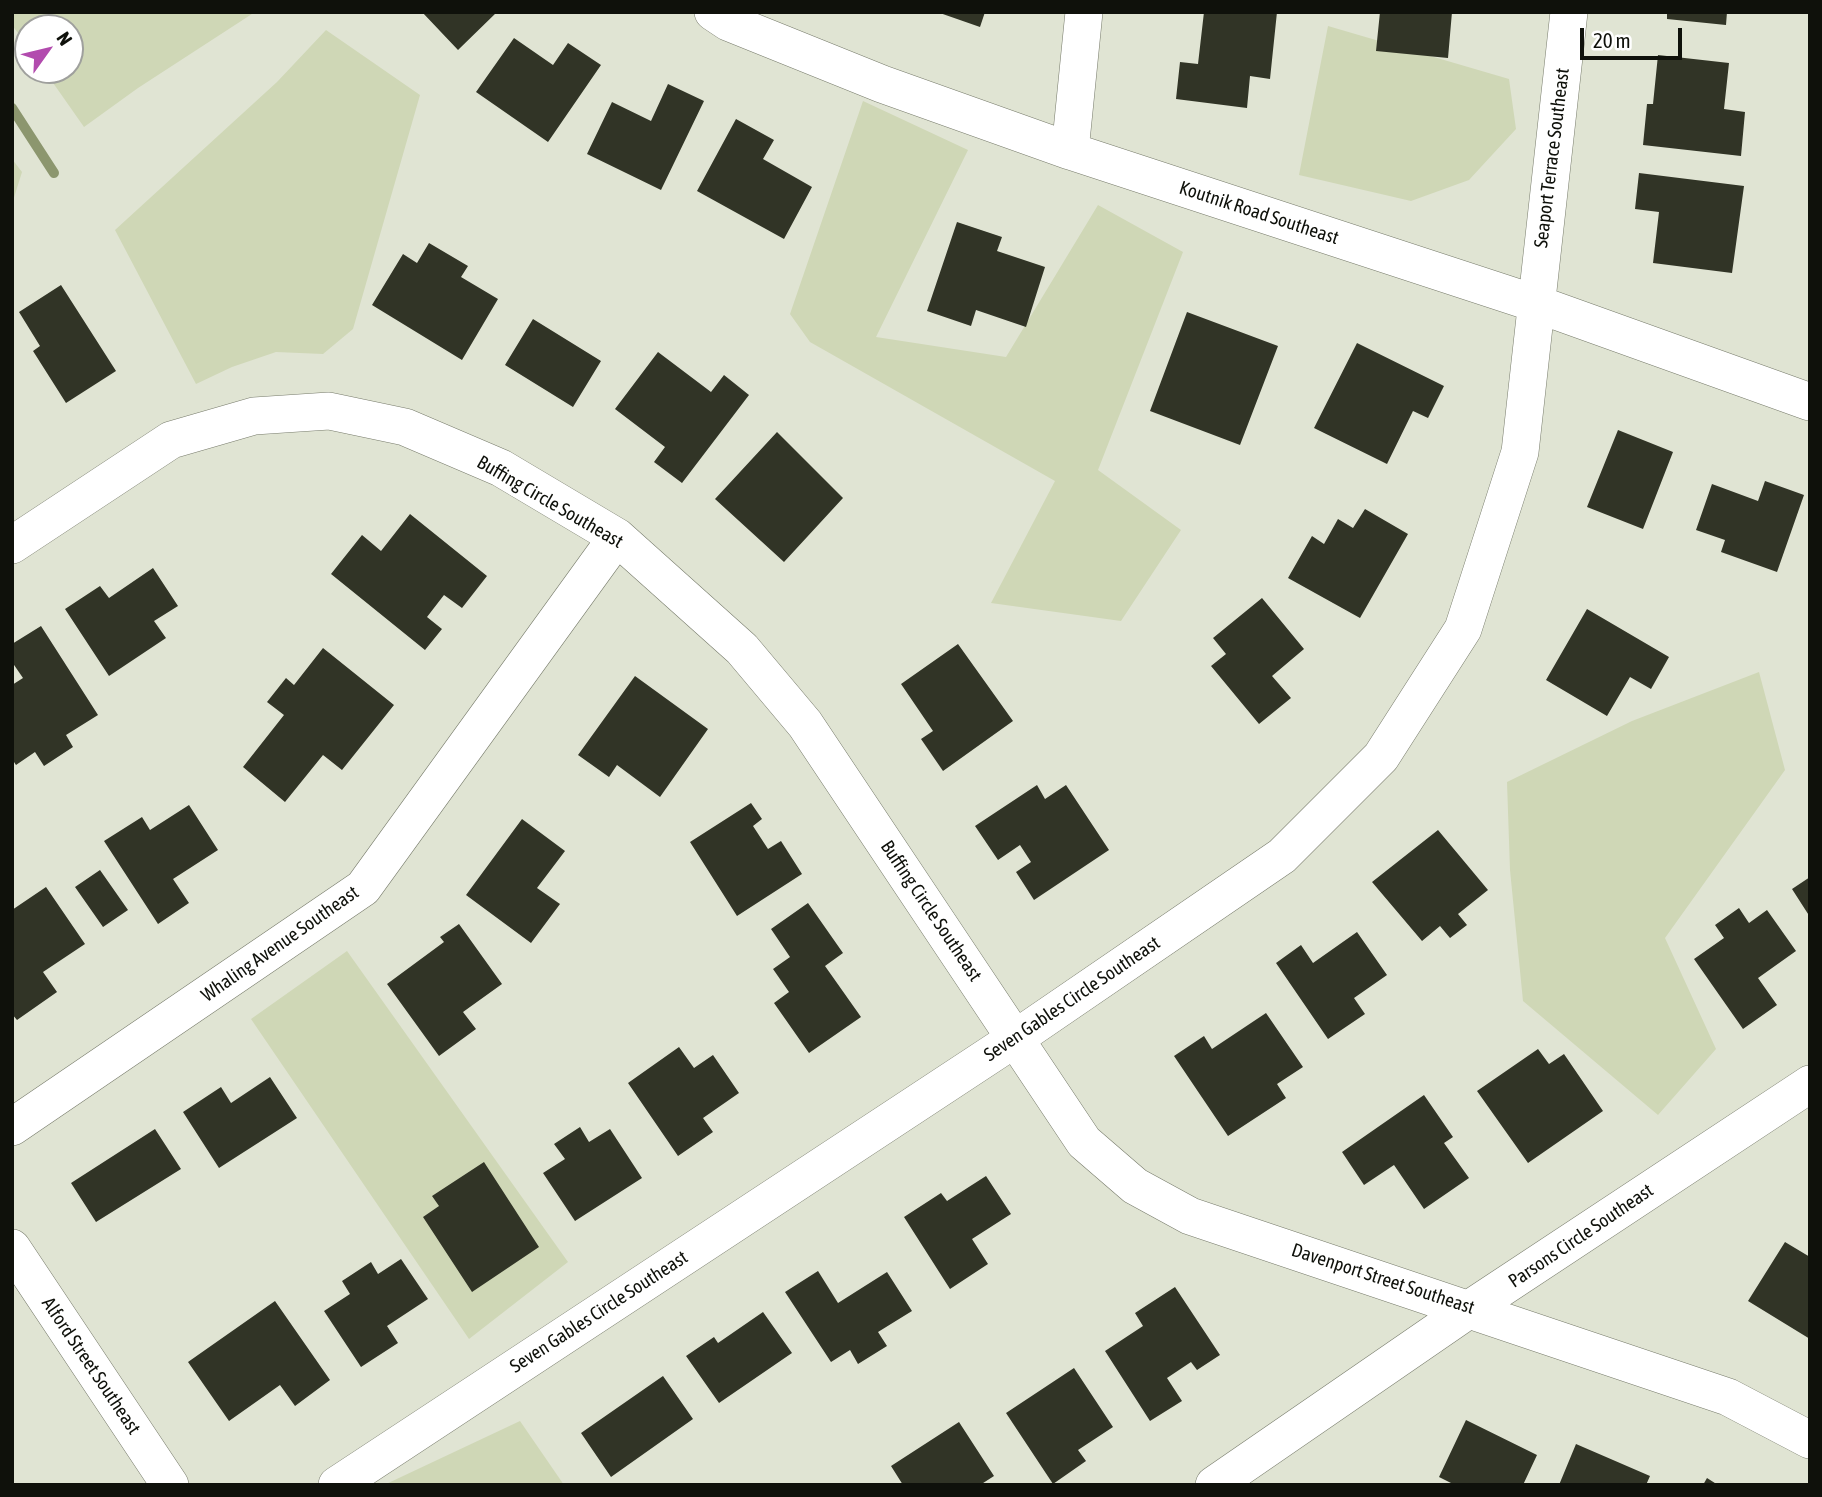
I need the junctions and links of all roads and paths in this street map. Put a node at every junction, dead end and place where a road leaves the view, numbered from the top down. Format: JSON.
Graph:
{"nodes":[{"id":1,"x":713,"y":12,"type":"edge"},
{"id":2,"x":1084,"y":12,"type":"edge"},
{"id":3,"x":1569,"y":12,"type":"edge"},
{"id":4,"x":1070,"y":151,"type":"junction"},
{"id":5,"x":1534,"y":303,"type":"junction"},
{"id":6,"x":1810,"y":402,"type":"edge"},
{"id":7,"x":617,"y":537,"type":"junction"},
{"id":8,"x":12,"y":545,"type":"edge"},
{"id":9,"x":1016,"y":1038,"type":"junction"},
{"id":10,"x":1810,"y":1084,"type":"edge"},
{"id":11,"x":12,"y":1127,"type":"edge"},
{"id":12,"x":12,"y":1248,"type":"edge"},
{"id":13,"x":1471,"y":1308,"type":"junction"},
{"id":14,"x":1810,"y":1440,"type":"edge"},
{"id":15,"x":170,"y":1485,"type":"edge"},
{"id":16,"x":337,"y":1485,"type":"edge"},
{"id":17,"x":1214,"y":1485,"type":"edge"}],
"edges":[{"from":1,"to":4,"type":"street","name":"Koutnik Road Southeast"},
{"from":2,"to":4,"type":"street"},
{"from":3,"to":5,"type":"street","name":"Seaport Terrace Southeast"},
{"from":4,"to":5,"type":"street","name":"Koutnik Road Southeast"},
{"from":5,"to":6,"type":"street","name":"Koutnik Road Southeast"},
{"from":5,"to":9,"type":"street","name":"Seven Gables Circle Southeast"},
{"from":7,"to":8,"type":"street","name":"Buffing Circle Southeast"},
{"from":7,"to":9,"type":"street","name":"Buffing Circle Southeast"},
{"from":7,"to":11,"type":"street","name":"Whaling Avenue Southeast"},
{"from":9,"to":13,"type":"street","name":"Davenport Street Southeast"},
{"from":9,"to":16,"type":"street","name":"Seven Gables Circle Southeast"},
{"from":10,"to":13,"type":"street","name":"Parsons Circle Southeast"},
{"from":12,"to":15,"type":"street","name":"Alford Street Southeast"},
{"from":13,"to":14,"type":"street","name":"Davenport Street Southeast"},
{"from":13,"to":17,"type":"street","name":"Parsons Circle Southeast"}]}
